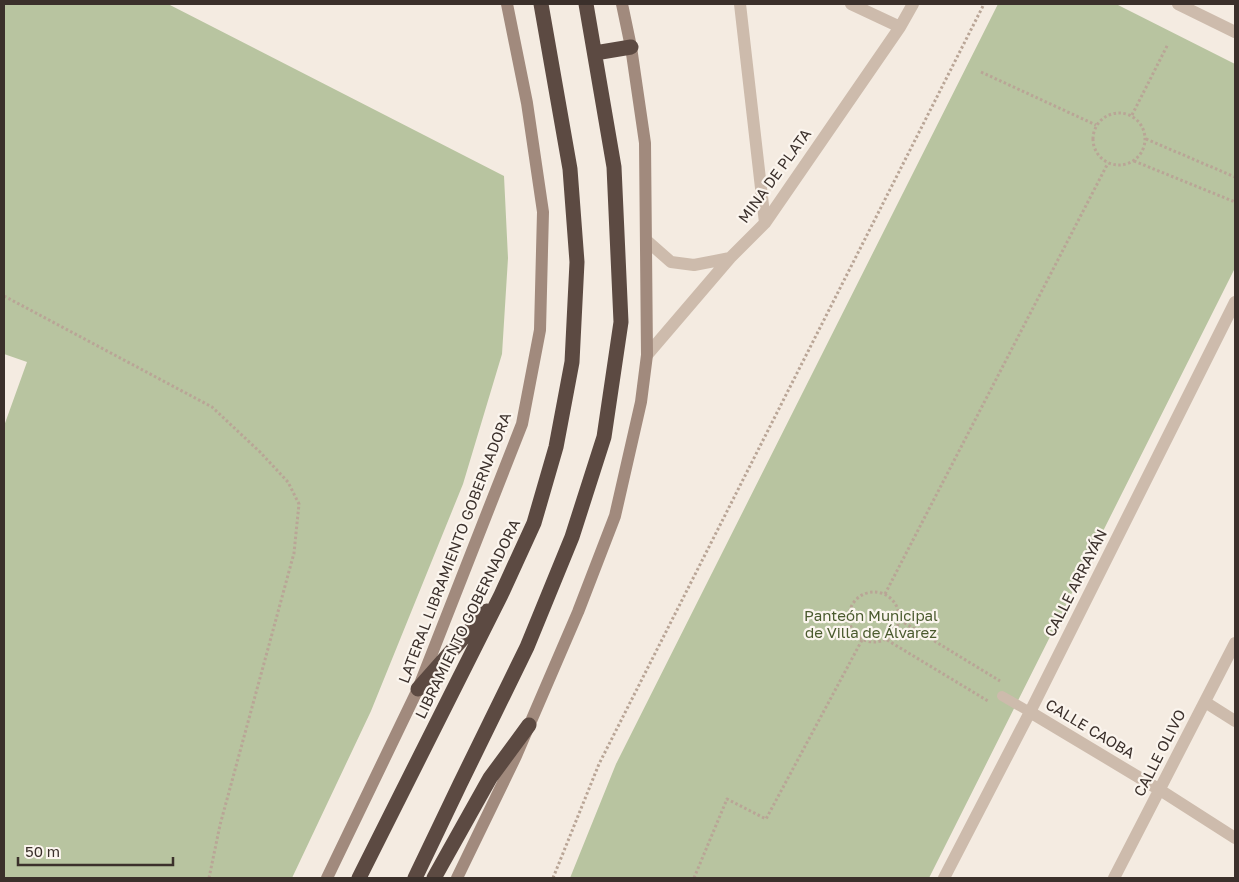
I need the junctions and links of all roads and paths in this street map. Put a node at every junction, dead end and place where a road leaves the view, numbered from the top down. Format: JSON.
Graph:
{"nodes":[{"id":1,"x":506,"y":4,"type":"edge"},
{"id":2,"x":541,"y":4,"type":"edge"},
{"id":3,"x":586,"y":4,"type":"edge"},
{"id":4,"x":622,"y":4,"type":"edge"},
{"id":5,"x":740,"y":4,"type":"edge"},
{"id":6,"x":851,"y":4,"type":"edge"},
{"id":7,"x":913,"y":4,"type":"edge"},
{"id":8,"x":984,"y":4,"type":"edge"},
{"id":9,"x":1178,"y":4,"type":"edge"},
{"id":10,"x":900,"y":27,"type":"junction"},
{"id":11,"x":1235,"y":32,"type":"edge"},
{"id":12,"x":1168,"y":44,"type":"dead end"},
{"id":13,"x":631,"y":47,"type":"junction"},
{"id":14,"x":595,"y":53,"type":"junction"},
{"id":15,"x":981,"y":72,"type":"dead end"},
{"id":16,"x":1132,"y":115,"type":"junction"},
{"id":17,"x":1096,"y":125,"type":"junction"},
{"id":18,"x":1146,"y":139,"type":"junction"},
{"id":19,"x":1134,"y":161,"type":"junction"},
{"id":20,"x":1108,"y":163,"type":"junction"},
{"id":21,"x":1235,"y":177,"type":"edge"},
{"id":22,"x":1235,"y":202,"type":"edge"},
{"id":23,"x":765,"y":223,"type":"junction"},
{"id":24,"x":646,"y":240,"type":"junction"},
{"id":25,"x":730,"y":258,"type":"junction"},
{"id":26,"x":4,"y":296,"type":"edge"},
{"id":27,"x":1235,"y":302,"type":"edge"},
{"id":28,"x":647,"y":355,"type":"junction"},
{"id":29,"x":884,"y":594,"type":"junction"},
{"id":30,"x":501,"y":595,"type":"junction"},
{"id":31,"x":900,"y":620,"type":"junction"},
{"id":32,"x":862,"y":640,"type":"junction"},
{"id":33,"x":887,"y":640,"type":"junction"},
{"id":34,"x":1235,"y":643,"type":"edge"},
{"id":35,"x":418,"y":689,"type":"junction"},
{"id":36,"x":1002,"y":696,"type":"junction"},
{"id":37,"x":1205,"y":702,"type":"junction"},
{"id":38,"x":1030,"y":712,"type":"junction"},
{"id":39,"x":1235,"y":720,"type":"edge"},
{"id":40,"x":529,"y":725,"type":"junction"},
{"id":41,"x":1160,"y":790,"type":"junction"},
{"id":42,"x":1235,"y":838,"type":"edge"},
{"id":43,"x":209,"y":878,"type":"edge"},
{"id":44,"x":327,"y":878,"type":"edge"},
{"id":45,"x":359,"y":878,"type":"edge"},
{"id":46,"x":415,"y":878,"type":"edge"},
{"id":47,"x":434,"y":878,"type":"edge"},
{"id":48,"x":457,"y":878,"type":"edge"},
{"id":49,"x":553,"y":878,"type":"edge"},
{"id":50,"x":694,"y":878,"type":"edge"},
{"id":51,"x":944,"y":878,"type":"edge"},
{"id":52,"x":1114,"y":878,"type":"edge"}],
"edges":[{"from":1,"to":35,"type":"street","name":"LATERAL LIBRAMIENTO GOBERNADORA"},
{"from":2,"to":30,"type":"highway","name":"LIBRAMIENTO GOBERNADORA"},
{"from":3,"to":14,"type":"highway"},
{"from":4,"to":13,"type":"street"},
{"from":5,"to":23,"type":"street"},
{"from":6,"to":10,"type":"street"},
{"from":7,"to":10,"type":"street","name":"MINA DE PLATA"},
{"from":8,"to":49,"type":"path"},
{"from":9,"to":11,"type":"street"},
{"from":10,"to":23,"type":"street","name":"MINA DE PLATA"},
{"from":12,"to":16,"type":"path"},
{"from":13,"to":14,"type":"highway"},
{"from":13,"to":24,"type":"street"},
{"from":14,"to":46,"type":"highway"},
{"from":15,"to":17,"type":"path"},
{"from":16,"to":17,"type":"path"},
{"from":16,"to":18,"type":"path"},
{"from":17,"to":20,"type":"path"},
{"from":18,"to":19,"type":"path"},
{"from":18,"to":21,"type":"path"},
{"from":19,"to":20,"type":"path"},
{"from":19,"to":22,"type":"path"},
{"from":20,"to":29,"type":"path"},
{"from":23,"to":25,"type":"street","name":"MINA DE PLATA"},
{"from":24,"to":25,"type":"street"},
{"from":24,"to":28,"type":"street"},
{"from":25,"to":28,"type":"street","name":"MINA DE PLATA"},
{"from":26,"to":43,"type":"path"},
{"from":27,"to":38,"type":"street","name":"CALLE ARRAYÁN"},
{"from":28,"to":40,"type":"street"},
{"from":29,"to":31,"type":"path"},
{"from":29,"to":32,"type":"path"},
{"from":30,"to":35,"type":"highway"},
{"from":30,"to":45,"type":"highway","name":"LIBRAMIENTO GOBERNADORA"},
{"from":31,"to":33,"type":"path"},
{"from":31,"to":36,"type":"path"},
{"from":32,"to":33,"type":"path"},
{"from":32,"to":50,"type":"path"},
{"from":33,"to":36,"type":"path"},
{"from":34,"to":37,"type":"street","name":"CALLE OLIVO"},
{"from":35,"to":44,"type":"street","name":"LATERAL LIBRAMIENTO GOBERNADORA"},
{"from":36,"to":38,"type":"lane"},
{"from":37,"to":39,"type":"street"},
{"from":37,"to":41,"type":"street","name":"CALLE OLIVO"},
{"from":38,"to":41,"type":"street","name":"CALLE CAOBA"},
{"from":38,"to":51,"type":"street","name":"CALLE ARRAYÁN"},
{"from":40,"to":47,"type":"highway"},
{"from":40,"to":48,"type":"street"},
{"from":41,"to":42,"type":"street","name":"CALLE CAOBA"},
{"from":41,"to":52,"type":"street","name":"CALLE OLIVO"}]}
